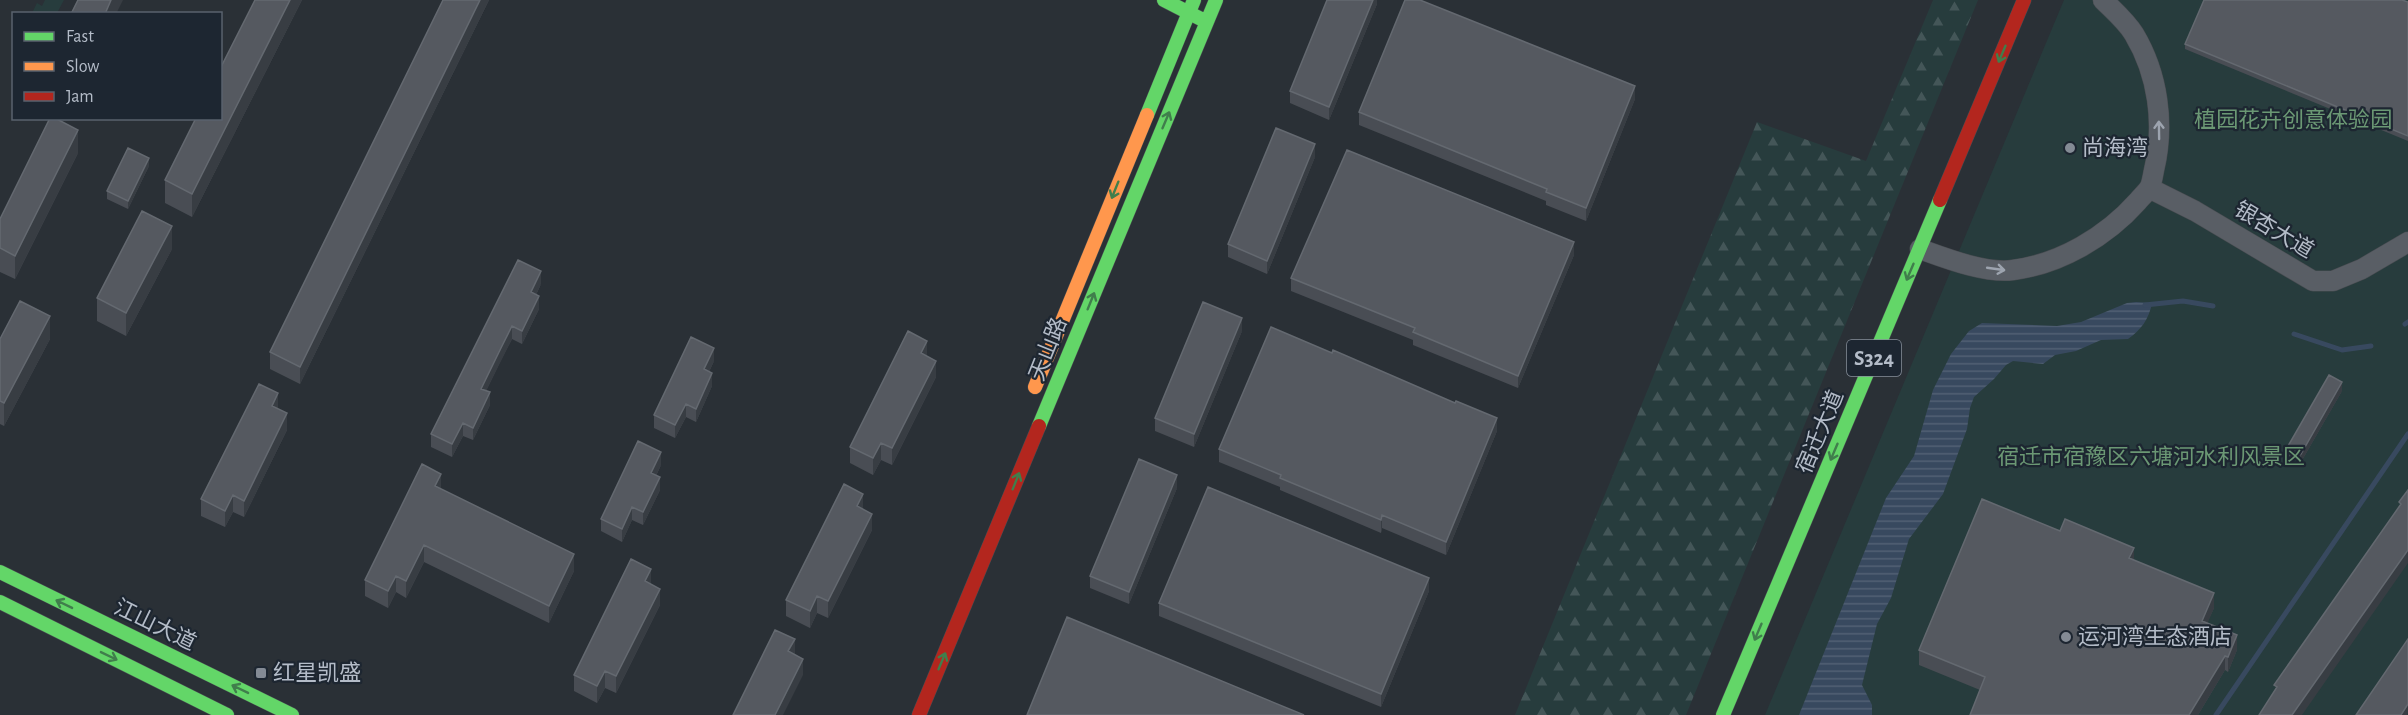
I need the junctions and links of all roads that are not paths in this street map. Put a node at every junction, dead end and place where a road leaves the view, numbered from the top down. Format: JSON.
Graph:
{"nodes":[{"id":1,"x":1164,"y":0,"type":"edge"},
{"id":2,"x":1216,"y":0,"type":"edge"},
{"id":3,"x":2024,"y":0,"type":"edge"},
{"id":4,"x":2103,"y":0,"type":"edge"},
{"id":5,"x":1192,"y":6,"type":"edge"},
{"id":6,"x":1207,"y":21,"type":"junction"},
{"id":7,"x":2149,"y":188,"type":"junction"},
{"id":8,"x":2408,"y":242,"type":"edge"},
{"id":9,"x":1932,"y":254,"type":"junction"},
{"id":10,"x":1029,"y":402,"type":"dead end"},
{"id":11,"x":0,"y":573,"type":"edge"},
{"id":12,"x":0,"y":602,"type":"edge"},
{"id":13,"x":227,"y":715,"type":"edge"},
{"id":14,"x":292,"y":715,"type":"edge"},
{"id":15,"x":919,"y":715,"type":"edge"},
{"id":16,"x":1723,"y":715,"type":"edge"}],
"edges":[{"from":1,"to":5,"type":"main road"},
{"from":2,"to":6,"type":"main road","name":"天山路"},
{"from":3,"to":9,"type":"main road","name":"宿迁大道","number":"S324","one_way":true},
{"from":7,"to":4,"type":"street","one_way":true},
{"from":5,"to":6,"type":"main road"},
{"from":5,"to":10,"type":"main road","name":"天山路","one_way":true},
{"from":15,"to":6,"type":"main road","name":"天山路","one_way":true},
{"from":7,"to":8,"type":"street","name":"银杏大道"},
{"from":9,"to":7,"type":"street","one_way":true},
{"from":9,"to":16,"type":"main road","name":"宿迁大道","number":"S324","one_way":true},
{"from":14,"to":11,"type":"main road","name":"江山大道","one_way":true},
{"from":12,"to":13,"type":"main road","one_way":true}]}
